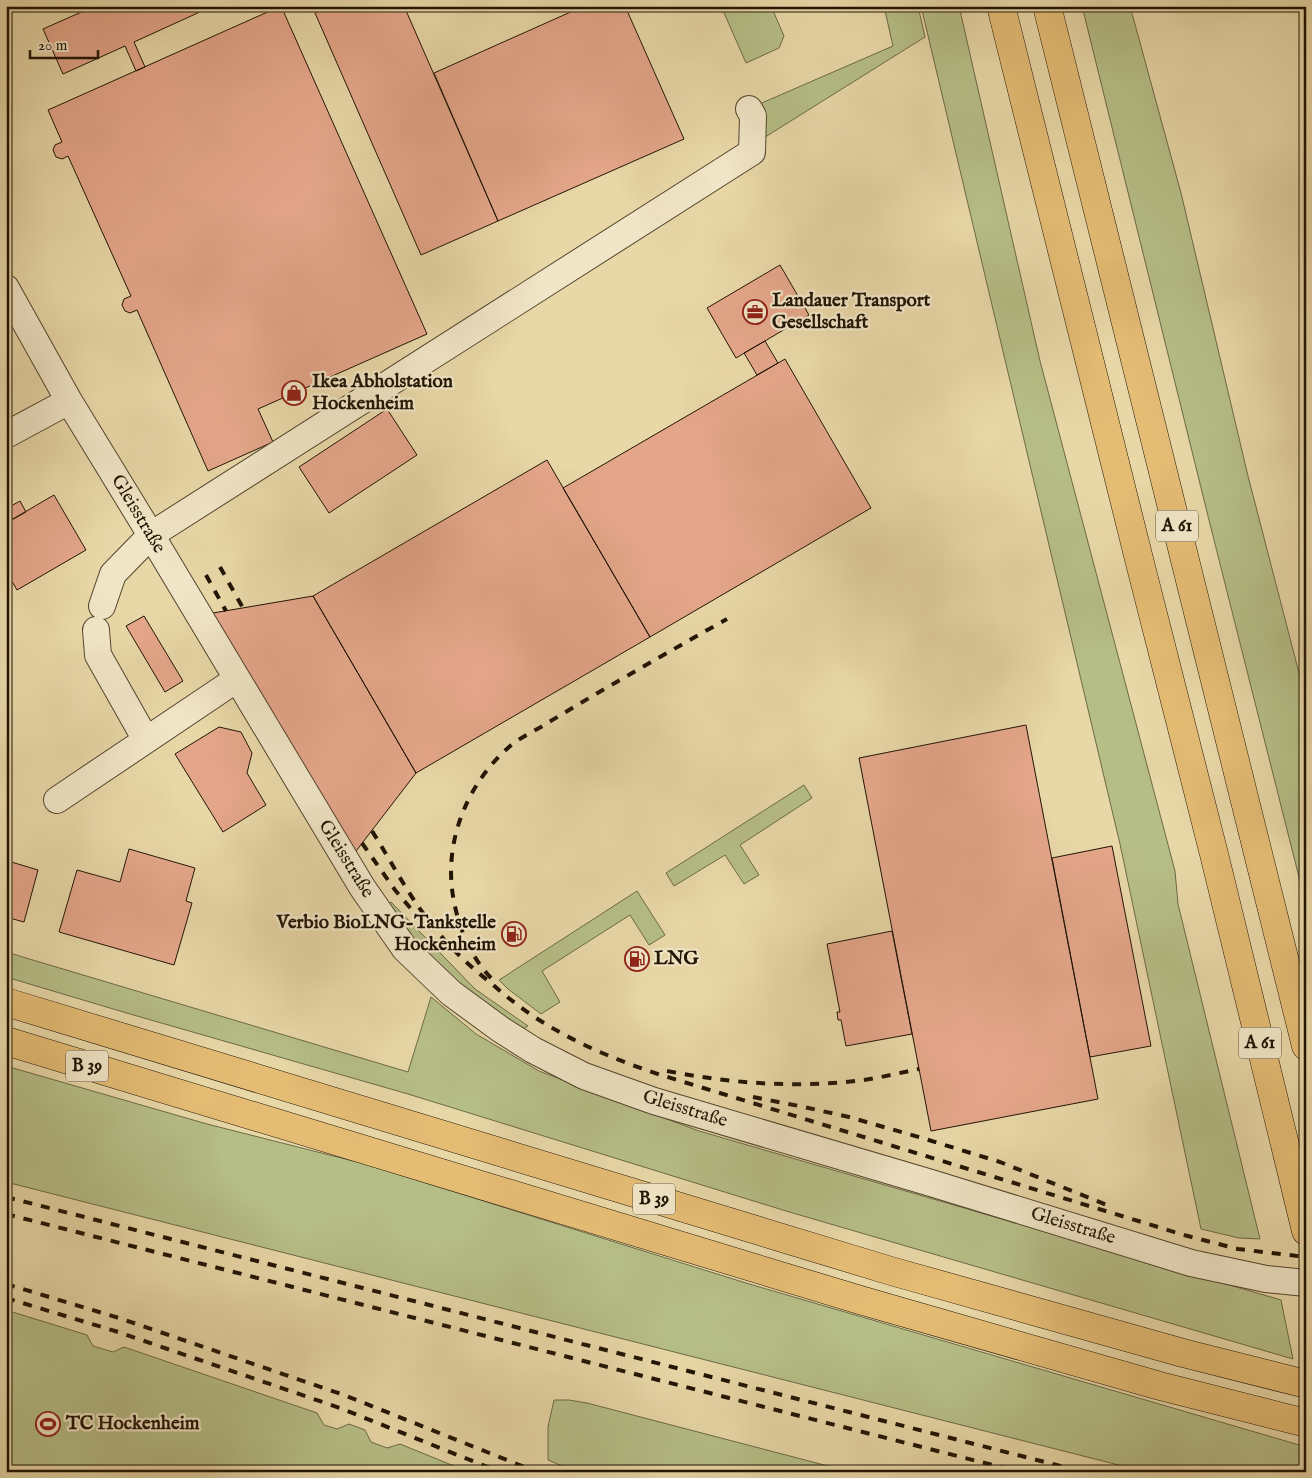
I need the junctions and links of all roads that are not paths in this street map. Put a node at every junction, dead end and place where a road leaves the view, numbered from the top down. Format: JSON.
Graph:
{"nodes":[{"id":1,"x":1001,"y":6,"type":"edge"},
{"id":2,"x":1047,"y":6,"type":"edge"},
{"id":3,"x":749,"y":109,"type":"dead end"},
{"id":4,"x":6,"y":288,"type":"edge"},
{"id":5,"x":69,"y":401,"type":"junction"},
{"id":6,"x":6,"y":435,"type":"edge"},
{"id":7,"x":151,"y":535,"type":"junction"},
{"id":8,"x":237,"y":679,"type":"junction"},
{"id":9,"x":146,"y":740,"type":"junction"},
{"id":10,"x":57,"y":800,"type":"dead end"},
{"id":11,"x":6,"y":1002,"type":"edge"},
{"id":12,"x":6,"y":1041,"type":"edge"},
{"id":13,"x":1306,"y":1046,"type":"edge"},
{"id":14,"x":1306,"y":1231,"type":"edge"},
{"id":15,"x":1306,"y":1283,"type":"edge"},
{"id":16,"x":1306,"y":1384,"type":"edge"},
{"id":17,"x":1306,"y":1423,"type":"edge"}],
"edges":[{"from":1,"to":14,"type":"highway","number":"A 61"},
{"from":2,"to":13,"type":"highway","number":"A 61"},
{"from":3,"to":7,"type":"street"},
{"from":4,"to":5,"type":"street","name":"Gleisstraße"},
{"from":5,"to":6,"type":"street"},
{"from":5,"to":7,"type":"street","name":"Gleisstraße"},
{"from":7,"to":8,"type":"street","name":"Gleisstraße"},
{"from":7,"to":9,"type":"street"},
{"from":8,"to":9,"type":"street"},
{"from":8,"to":15,"type":"street","name":"Gleisstraße"},
{"from":9,"to":10,"type":"street"},
{"from":11,"to":16,"type":"highway","number":"B 39"},
{"from":12,"to":17,"type":"highway","number":"B 39"}]}
